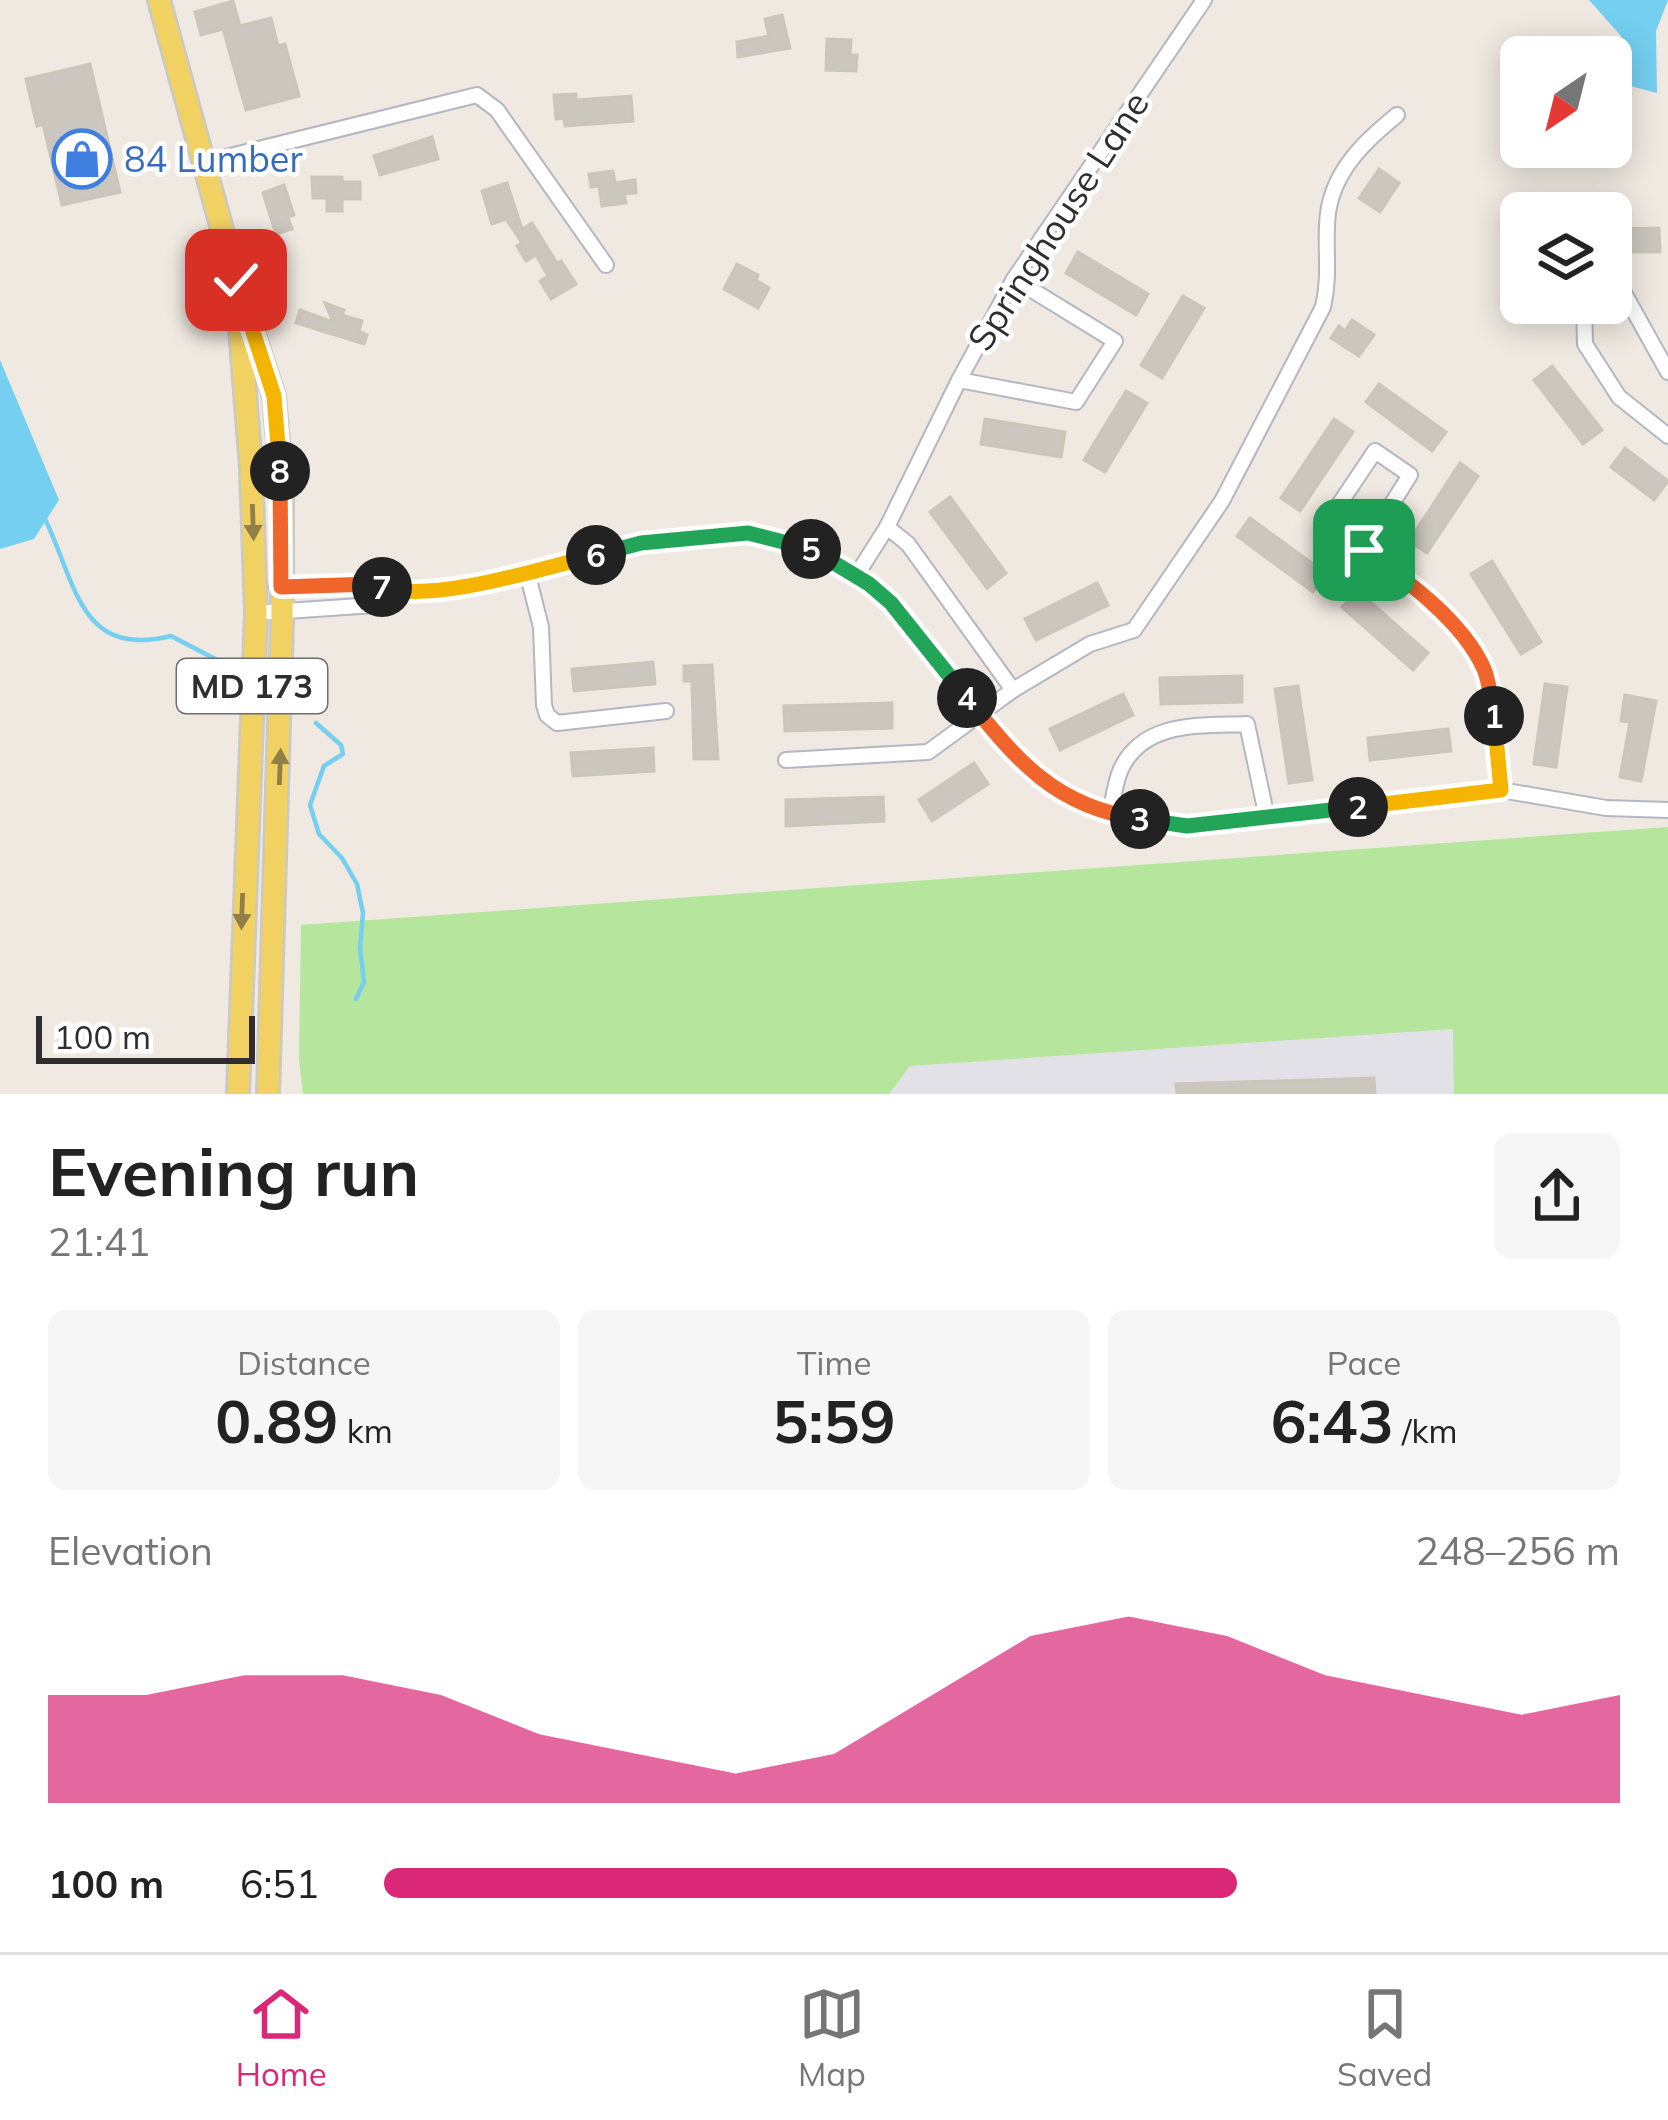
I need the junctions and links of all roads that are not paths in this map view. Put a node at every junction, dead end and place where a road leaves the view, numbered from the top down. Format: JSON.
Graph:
{"nodes":[{"id":1,"x":160,"y":0,"type":"edge"},
{"id":2,"x":1204,"y":0,"type":"edge"},
{"id":3,"x":1397,"y":116,"type":"dead end"},
{"id":4,"x":206,"y":162,"type":"junction"},
{"id":5,"x":606,"y":266,"type":"dead end"},
{"id":6,"x":1013,"y":279,"type":"junction"},
{"id":7,"x":236,"y":280,"type":"junction"},
{"id":8,"x":1632,"y":307,"type":"edge"},
{"id":9,"x":1586,"y":324,"type":"edge"},
{"id":10,"x":1668,"y":372,"type":"edge"},
{"id":11,"x":959,"y":380,"type":"junction"},
{"id":12,"x":1668,"y":436,"type":"edge"},
{"id":13,"x":887,"y":527,"type":"junction"},
{"id":14,"x":1364,"y":550,"type":"junction"},
{"id":15,"x":526,"y":572,"type":"junction"},
{"id":16,"x":856,"y":576,"type":"junction"},
{"id":17,"x":281,"y":587,"type":"junction"},
{"id":18,"x":255,"y":588,"type":"junction"},
{"id":19,"x":402,"y":594,"type":"junction"},
{"id":20,"x":256,"y":614,"type":"junction"},
{"id":21,"x":282,"y":614,"type":"junction"},
{"id":22,"x":1013,"y":690,"type":"junction"},
{"id":23,"x":666,"y":711,"type":"dead end"},
{"id":24,"x":980,"y":714,"type":"junction"},
{"id":25,"x":786,"y":760,"type":"dead end"},
{"id":26,"x":1501,"y":790,"type":"junction"},
{"id":27,"x":1668,"y":810,"type":"edge"},
{"id":28,"x":1110,"y":815,"type":"junction"},
{"id":29,"x":1267,"y":818,"type":"junction"},
{"id":30,"x":238,"y":1094,"type":"edge"},
{"id":31,"x":268,"y":1094,"type":"edge"}],
"edges":[{"from":1,"to":4,"type":"main road","number":"MD 173"},
{"from":2,"to":6,"type":"street","name":"Springhouse Lane"},
{"from":3,"to":22,"type":"street"},
{"from":4,"to":5,"type":"street"},
{"from":4,"to":7,"type":"main road","number":"MD 173"},
{"from":6,"to":11,"type":"street","name":"Springhouse Lane"},
{"from":6,"to":11,"type":"street"},
{"from":7,"to":17,"type":"main road","number":"MD 173"},
{"from":7,"to":18,"type":"main road","number":"MD 173","one_way":true},
{"from":8,"to":10,"type":"street"},
{"from":9,"to":12,"type":"street"},
{"from":11,"to":13,"type":"street","name":"Springhouse Lane"},
{"from":13,"to":16,"type":"street","name":"Springhouse Lane"},
{"from":13,"to":22,"type":"street"},
{"from":14,"to":14,"type":"street"},
{"from":14,"to":26,"type":"street"},
{"from":15,"to":16,"type":"street"},
{"from":15,"to":19,"type":"street"},
{"from":15,"to":23,"type":"street"},
{"from":16,"to":24,"type":"street"},
{"from":17,"to":18,"type":"street"},
{"from":17,"to":19,"type":"street"},
{"from":17,"to":21,"type":"main road","number":"MD 173"},
{"from":18,"to":20,"type":"main road","number":"MD 173"},
{"from":19,"to":21,"type":"street"},
{"from":20,"to":21,"type":"street"},
{"from":20,"to":30,"type":"main road","number":"MD 173","one_way":true},
{"from":31,"to":21,"type":"main road","number":"MD 173","one_way":true},
{"from":22,"to":24,"type":"street"},
{"from":24,"to":25,"type":"street"},
{"from":24,"to":28,"type":"street"},
{"from":26,"to":27,"type":"street"},
{"from":26,"to":29,"type":"street"},
{"from":28,"to":29,"type":"street"},
{"from":28,"to":29,"type":"street"}]}
